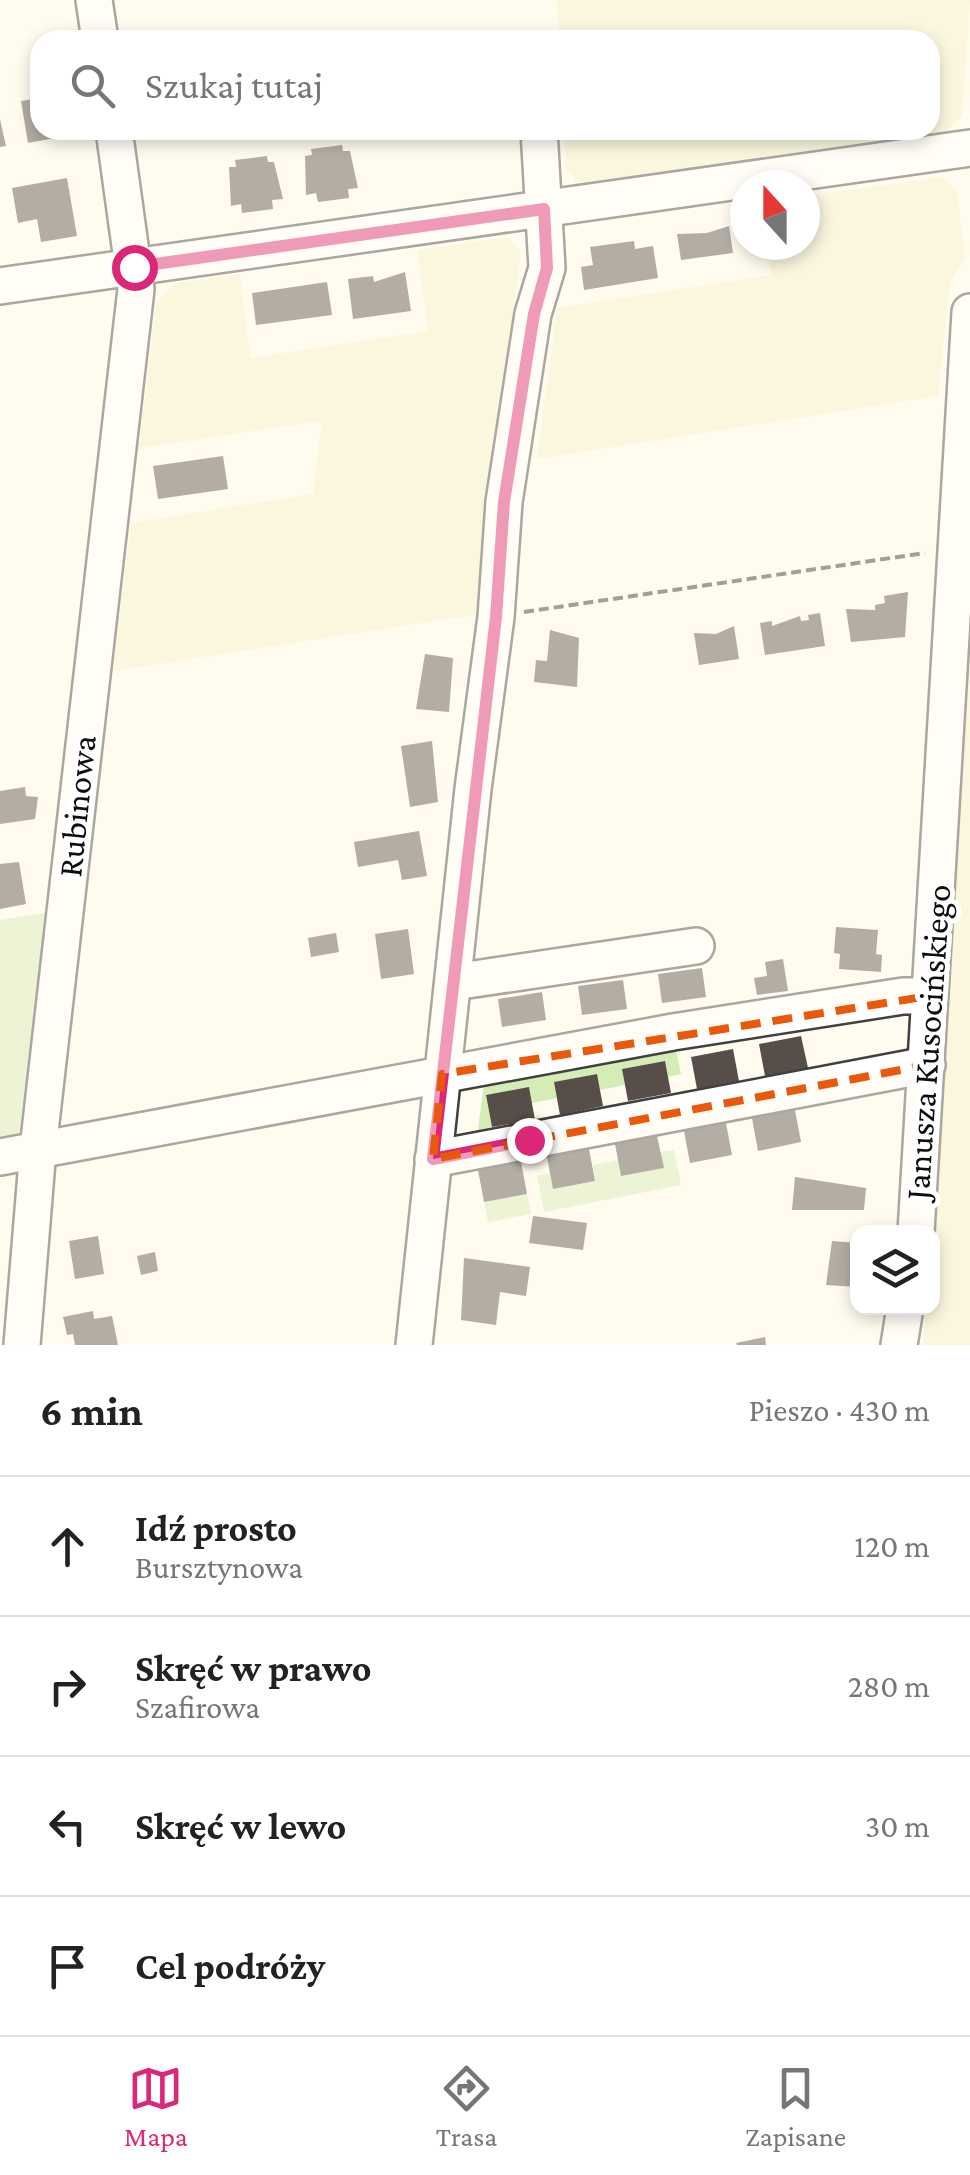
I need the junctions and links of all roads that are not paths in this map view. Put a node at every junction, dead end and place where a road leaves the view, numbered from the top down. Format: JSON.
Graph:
{"nodes":[{"id":1,"x":94,"y":0,"type":"edge"},
{"id":2,"x":98,"y":30,"type":"edge"},
{"id":3,"x":115,"y":140,"type":"edge"},
{"id":4,"x":540,"y":140,"type":"edge"},
{"id":5,"x":970,"y":148,"type":"edge"},
{"id":6,"x":544,"y":209,"type":"junction"},
{"id":7,"x":134,"y":267,"type":"junction"},
{"id":8,"x":0,"y":286,"type":"edge"},
{"id":9,"x":970,"y":312,"type":"edge"},
{"id":10,"x":696,"y":946,"type":"dead end"},
{"id":11,"x":454,"y":982,"type":"junction"},
{"id":12,"x":929,"y":996,"type":"junction"},
{"id":13,"x":927,"y":1066,"type":"junction"},
{"id":14,"x":442,"y":1074,"type":"junction"},
{"id":15,"x":38,"y":1149,"type":"junction"},
{"id":16,"x":0,"y":1157,"type":"edge"},
{"id":17,"x":433,"y":1159,"type":"junction"},
{"id":18,"x":916,"y":1225,"type":"edge"},
{"id":19,"x":904,"y":1315,"type":"edge"},
{"id":20,"x":22,"y":1345,"type":"edge"},
{"id":21,"x":414,"y":1345,"type":"edge"},
{"id":22,"x":898,"y":1345,"type":"edge"}],
"edges":[{"from":1,"to":2,"type":"street"},
{"from":3,"to":7,"type":"street","name":"Rubinowa"},
{"from":4,"to":6,"type":"street"},
{"from":5,"to":6,"type":"street"},
{"from":6,"to":7,"type":"street"},
{"from":6,"to":11,"type":"street"},
{"from":7,"to":8,"type":"street"},
{"from":7,"to":15,"type":"street","name":"Rubinowa"},
{"from":9,"to":12,"type":"street","name":"Janusza Kusocińskiego"},
{"from":10,"to":11,"type":"street"},
{"from":11,"to":14,"type":"street"},
{"from":12,"to":13,"type":"street","name":"Janusza Kusocińskiego"},
{"from":12,"to":14,"type":"street"},
{"from":13,"to":17,"type":"street"},
{"from":13,"to":18,"type":"street","name":"Janusza Kusocińskiego"},
{"from":14,"to":15,"type":"street"},
{"from":14,"to":17,"type":"street"},
{"from":15,"to":16,"type":"street"},
{"from":15,"to":20,"type":"street","name":"Rubinowa"},
{"from":17,"to":21,"type":"street"},
{"from":19,"to":22,"type":"street"}]}
